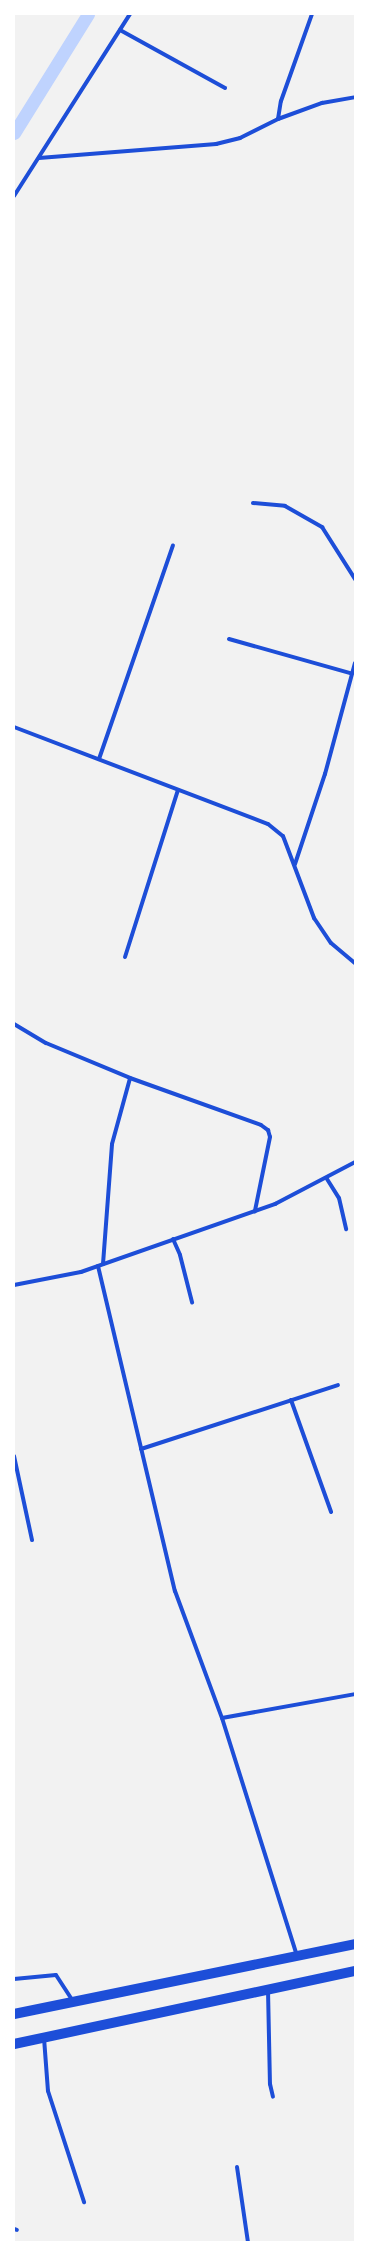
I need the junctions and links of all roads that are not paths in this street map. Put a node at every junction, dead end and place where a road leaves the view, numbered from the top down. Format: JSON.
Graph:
{"nodes":[{"id":1,"x":130,"y":14,"type":"edge"},
{"id":2,"x":312,"y":14,"type":"edge"},
{"id":3,"x":120,"y":30,"type":"junction"},
{"id":4,"x":225,"y":88,"type":"dead end"},
{"id":5,"x":355,"y":97,"type":"edge"},
{"id":6,"x":278,"y":119,"type":"junction"},
{"id":7,"x":39,"y":158,"type":"junction"},
{"id":8,"x":14,"y":196,"type":"edge"},
{"id":9,"x":253,"y":503,"type":"dead end"},
{"id":10,"x":173,"y":545,"type":"dead end"},
{"id":11,"x":355,"y":579,"type":"edge"},
{"id":12,"x":229,"y":639,"type":"dead end"},
{"id":13,"x":355,"y":663,"type":"edge"},
{"id":14,"x":350,"y":673,"type":"junction"},
{"id":15,"x":14,"y":727,"type":"edge"},
{"id":16,"x":98,"y":759,"type":"junction"},
{"id":17,"x":178,"y":790,"type":"junction"},
{"id":18,"x":295,"y":864,"type":"junction"},
{"id":19,"x":125,"y":956,"type":"dead end"},
{"id":20,"x":355,"y":963,"type":"edge"},
{"id":21,"x":14,"y":1024,"type":"edge"},
{"id":22,"x":130,"y":1078,"type":"junction"},
{"id":23,"x":355,"y":1162,"type":"edge"},
{"id":24,"x":327,"y":1179,"type":"junction"},
{"id":25,"x":255,"y":1210,"type":"junction"},
{"id":26,"x":346,"y":1229,"type":"dead end"},
{"id":27,"x":173,"y":1239,"type":"junction"},
{"id":28,"x":103,"y":1264,"type":"junction"},
{"id":29,"x":98,"y":1266,"type":"junction"},
{"id":30,"x":14,"y":1285,"type":"edge"},
{"id":31,"x":192,"y":1302,"type":"dead end"},
{"id":32,"x":338,"y":1385,"type":"dead end"},
{"id":33,"x":291,"y":1400,"type":"junction"},
{"id":34,"x":140,"y":1449,"type":"junction"},
{"id":35,"x":14,"y":1456,"type":"edge"},
{"id":36,"x":331,"y":1512,"type":"dead end"},
{"id":37,"x":32,"y":1540,"type":"dead end"},
{"id":38,"x":355,"y":1694,"type":"edge"},
{"id":39,"x":222,"y":1718,"type":"junction"},
{"id":40,"x":355,"y":1944,"type":"edge"},
{"id":41,"x":297,"y":1956,"type":"junction"},
{"id":42,"x":355,"y":1971,"type":"edge"},
{"id":43,"x":14,"y":1979,"type":"edge"},
{"id":44,"x":268,"y":1990,"type":"junction"},
{"id":45,"x":74,"y":2002,"type":"junction"},
{"id":46,"x":14,"y":2014,"type":"edge"},
{"id":47,"x":44,"y":2037,"type":"junction"},
{"id":48,"x":14,"y":2044,"type":"edge"},
{"id":49,"x":273,"y":2097,"type":"dead end"},
{"id":50,"x":237,"y":2167,"type":"dead end"},
{"id":51,"x":84,"y":2202,"type":"dead end"},
{"id":52,"x":248,"y":2242,"type":"edge"}],
"edges":[{"from":1,"to":3,"type":"street"},
{"from":2,"to":6,"type":"street"},
{"from":3,"to":4,"type":"street"},
{"from":3,"to":7,"type":"street"},
{"from":5,"to":6,"type":"street"},
{"from":6,"to":7,"type":"street"},
{"from":7,"to":8,"type":"street"},
{"from":9,"to":11,"type":"street"},
{"from":10,"to":16,"type":"street"},
{"from":12,"to":14,"type":"street"},
{"from":13,"to":14,"type":"street"},
{"from":14,"to":18,"type":"street"},
{"from":15,"to":16,"type":"street"},
{"from":16,"to":17,"type":"street"},
{"from":17,"to":18,"type":"street"},
{"from":17,"to":19,"type":"street"},
{"from":18,"to":20,"type":"street"},
{"from":21,"to":22,"type":"street"},
{"from":22,"to":25,"type":"street"},
{"from":22,"to":28,"type":"street"},
{"from":23,"to":24,"type":"street"},
{"from":24,"to":25,"type":"street"},
{"from":24,"to":26,"type":"street"},
{"from":25,"to":27,"type":"street"},
{"from":27,"to":28,"type":"street"},
{"from":27,"to":31,"type":"street"},
{"from":28,"to":29,"type":"street"},
{"from":29,"to":30,"type":"street"},
{"from":29,"to":34,"type":"street"},
{"from":32,"to":33,"type":"street"},
{"from":33,"to":34,"type":"street"},
{"from":33,"to":36,"type":"street"},
{"from":34,"to":39,"type":"street"},
{"from":35,"to":37,"type":"street"},
{"from":38,"to":39,"type":"street"},
{"from":39,"to":41,"type":"street"},
{"from":40,"to":41,"type":"main road"},
{"from":41,"to":45,"type":"main road"},
{"from":42,"to":44,"type":"main road"},
{"from":43,"to":45,"type":"street"},
{"from":44,"to":47,"type":"main road"},
{"from":44,"to":49,"type":"street"},
{"from":45,"to":46,"type":"main road"},
{"from":47,"to":48,"type":"main road"},
{"from":47,"to":51,"type":"street"},
{"from":50,"to":52,"type":"street"}]}
